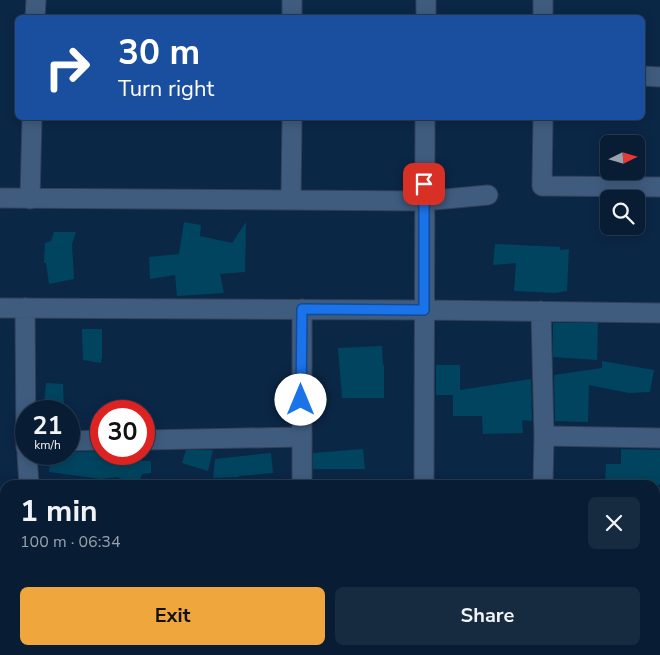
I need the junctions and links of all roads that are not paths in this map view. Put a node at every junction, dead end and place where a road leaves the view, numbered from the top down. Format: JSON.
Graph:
{"nodes":[{"id":1,"x":36,"y":0,"type":"edge"},
{"id":2,"x":292,"y":0,"type":"edge"},
{"id":3,"x":426,"y":0,"type":"edge"},
{"id":4,"x":542,"y":0,"type":"edge"},
{"id":5,"x":35,"y":15,"type":"edge"},
{"id":6,"x":292,"y":15,"type":"edge"},
{"id":7,"x":426,"y":15,"type":"edge"},
{"id":8,"x":543,"y":15,"type":"edge"},
{"id":9,"x":645,"y":76,"type":"edge"},
{"id":10,"x":660,"y":77,"type":"edge"},
{"id":11,"x":32,"y":120,"type":"edge"},
{"id":12,"x":292,"y":120,"type":"edge"},
{"id":13,"x":425,"y":120,"type":"edge"},
{"id":14,"x":542,"y":120,"type":"edge"},
{"id":15,"x":660,"y":187,"type":"edge"},
{"id":16,"x":488,"y":195,"type":"dead end"},
{"id":17,"x":0,"y":198,"type":"edge"},
{"id":18,"x":30,"y":199,"type":"junction"},
{"id":19,"x":291,"y":200,"type":"junction"},
{"id":20,"x":424,"y":201,"type":"junction"},
{"id":21,"x":0,"y":308,"type":"edge"},
{"id":22,"x":26,"y":308,"type":"junction"},
{"id":23,"x":302,"y":309,"type":"junction"},
{"id":24,"x":424,"y":310,"type":"junction"},
{"id":25,"x":541,"y":311,"type":"junction"},
{"id":26,"x":660,"y":313,"type":"edge"},
{"id":27,"x":26,"y":400,"type":"edge"},
{"id":28,"x":544,"y":436,"type":"junction"},
{"id":29,"x":301,"y":437,"type":"junction"},
{"id":30,"x":660,"y":438,"type":"edge"},
{"id":31,"x":155,"y":440,"type":"edge"},
{"id":32,"x":28,"y":465,"type":"edge"},
{"id":33,"x":29,"y":480,"type":"edge"},
{"id":34,"x":302,"y":480,"type":"edge"},
{"id":35,"x":424,"y":480,"type":"edge"},
{"id":36,"x":544,"y":480,"type":"edge"}],
"edges":[{"from":1,"to":5,"type":"street"},
{"from":2,"to":6,"type":"street"},
{"from":3,"to":7,"type":"street"},
{"from":4,"to":8,"type":"street"},
{"from":9,"to":10,"type":"street"},
{"from":11,"to":18,"type":"street"},
{"from":12,"to":19,"type":"street"},
{"from":13,"to":20,"type":"street"},
{"from":14,"to":15,"type":"street"},
{"from":16,"to":20,"type":"street"},
{"from":17,"to":18,"type":"street"},
{"from":18,"to":19,"type":"street"},
{"from":19,"to":20,"type":"street"},
{"from":20,"to":24,"type":"street"},
{"from":21,"to":22,"type":"street"},
{"from":22,"to":23,"type":"street"},
{"from":22,"to":27,"type":"street"},
{"from":23,"to":24,"type":"street"},
{"from":23,"to":29,"type":"street"},
{"from":24,"to":25,"type":"street"},
{"from":24,"to":35,"type":"street"},
{"from":25,"to":26,"type":"street"},
{"from":25,"to":28,"type":"street"},
{"from":28,"to":30,"type":"street"},
{"from":28,"to":36,"type":"street"},
{"from":29,"to":31,"type":"street"},
{"from":29,"to":34,"type":"street"},
{"from":32,"to":33,"type":"street"}]}
